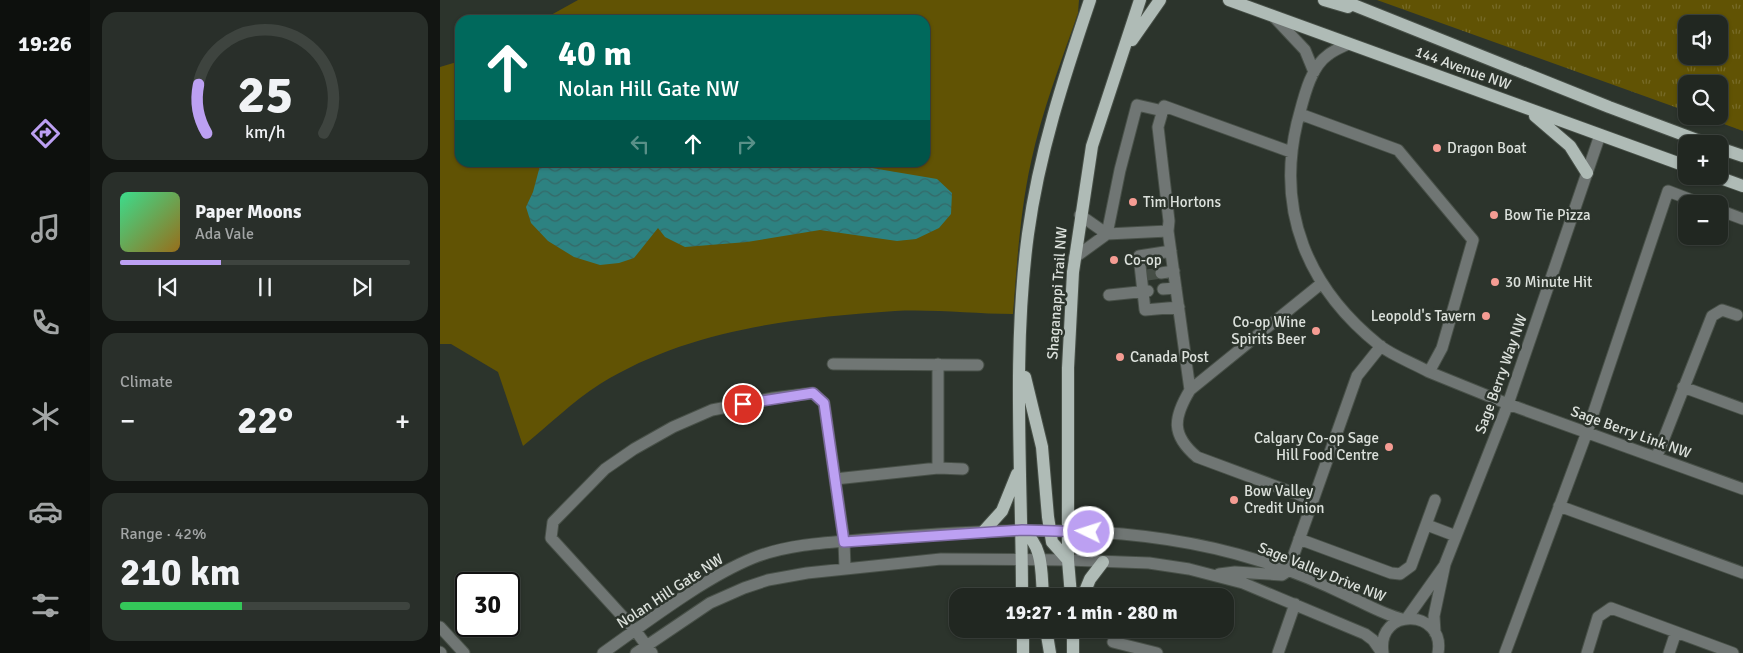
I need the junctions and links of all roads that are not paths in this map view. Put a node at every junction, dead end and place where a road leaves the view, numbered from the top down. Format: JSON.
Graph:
{"nodes":[{"id":1,"x":1090,"y":0,"type":"edge"},
{"id":2,"x":1140,"y":0,"type":"edge"},
{"id":3,"x":1160,"y":0,"type":"edge"},
{"id":4,"x":1229,"y":0,"type":"edge"},
{"id":5,"x":1324,"y":0,"type":"edge"},
{"id":6,"x":1341,"y":0,"type":"edge"},
{"id":7,"x":1374,"y":14,"type":"junction"},
{"id":8,"x":1274,"y":16,"type":"junction"},
{"id":9,"x":1348,"y":44,"type":"junction"},
{"id":10,"x":1118,"y":66,"type":"junction"},
{"id":11,"x":1314,"y":72,"type":"junction"},
{"id":12,"x":1525,"y":108,"type":"junction"},
{"id":13,"x":1163,"y":111,"type":"junction"},
{"id":14,"x":1300,"y":114,"type":"junction"},
{"id":15,"x":1600,"y":135,"type":"junction"},
{"id":16,"x":1684,"y":135,"type":"edge"},
{"id":17,"x":1728,"y":151,"type":"edge"},
{"id":18,"x":1290,"y":152,"type":"junction"},
{"id":19,"x":1743,"y":156,"type":"edge"},
{"id":20,"x":1678,"y":163,"type":"edge"},
{"id":21,"x":1586,"y":173,"type":"junction"},
{"id":22,"x":1728,"y":181,"type":"edge"},
{"id":23,"x":1743,"y":186,"type":"edge"},
{"id":24,"x":1678,"y":195,"type":"edge"},
{"id":25,"x":1728,"y":213,"type":"edge"},
{"id":26,"x":1080,"y":215,"type":"junction"},
{"id":27,"x":1743,"y":219,"type":"edge"},
{"id":28,"x":1168,"y":231,"type":"junction"},
{"id":29,"x":1107,"y":234,"type":"junction"},
{"id":30,"x":1170,"y":251,"type":"junction"},
{"id":31,"x":1074,"y":258,"type":"junction"},
{"id":32,"x":1174,"y":271,"type":"junction"},
{"id":33,"x":1161,"y":273,"type":"tunnel mouth"},
{"id":34,"x":1322,"y":283,"type":"junction"},
{"id":35,"x":1176,"y":288,"type":"junction"},
{"id":36,"x":1163,"y":289,"type":"dead end"},
{"id":37,"x":1145,"y":291,"type":"junction"},
{"id":38,"x":1109,"y":295,"type":"dead end"},
{"id":39,"x":1179,"y":307,"type":"junction"},
{"id":40,"x":1737,"y":315,"type":"dead end"},
{"id":41,"x":1381,"y":346,"type":"junction"},
{"id":42,"x":1020,"y":360,"type":"junction"},
{"id":43,"x":833,"y":364,"type":"dead end"},
{"id":44,"x":938,"y":364,"type":"junction"},
{"id":45,"x":978,"y":365,"type":"dead end"},
{"id":46,"x":1429,"y":372,"type":"junction"},
{"id":47,"x":1683,"y":387,"type":"junction"},
{"id":48,"x":1190,"y":390,"type":"junction"},
{"id":49,"x":1508,"y":404,"type":"junction"},
{"id":50,"x":1743,"y":409,"type":"edge"},
{"id":51,"x":1587,"y":432,"type":"junction"},
{"id":52,"x":1657,"y":456,"type":"junction"},
{"id":53,"x":938,"y":468,"type":"junction"},
{"id":54,"x":963,"y":469,"type":"dead end"},
{"id":55,"x":1019,"y":469,"type":"junction"},
{"id":56,"x":835,"y":478,"type":"junction"},
{"id":57,"x":1743,"y":489,"type":"edge"},
{"id":58,"x":1313,"y":500,"type":"junction"},
{"id":59,"x":1436,"y":500,"type":"dead end"},
{"id":60,"x":1559,"y":506,"type":"junction"},
{"id":61,"x":1427,"y":525,"type":"junction"},
{"id":62,"x":1022,"y":530,"type":"junction"},
{"id":63,"x":1049,"y":530,"type":"junction"},
{"id":64,"x":1069,"y":530,"type":"junction"},
{"id":65,"x":983,"y":532,"type":"junction"},
{"id":66,"x":1456,"y":536,"type":"junction"},
{"id":67,"x":1300,"y":539,"type":"junction"},
{"id":68,"x":844,"y":542,"type":"junction"},
{"id":69,"x":1022,"y":558,"type":"junction"},
{"id":70,"x":1040,"y":559,"type":"junction"},
{"id":71,"x":1068,"y":560,"type":"junction"},
{"id":72,"x":1103,"y":562,"type":"junction"},
{"id":73,"x":1445,"y":564,"type":"junction"},
{"id":74,"x":845,"y":568,"type":"junction"},
{"id":75,"x":1288,"y":571,"type":"junction"},
{"id":76,"x":1743,"y":573,"type":"edge"},
{"id":77,"x":1212,"y":575,"type":"junction"},
{"id":78,"x":1022,"y":588,"type":"edge"},
{"id":79,"x":1042,"y":588,"type":"edge"},
{"id":80,"x":1070,"y":588,"type":"edge"},
{"id":81,"x":1086,"y":588,"type":"edge"},
{"id":82,"x":1295,"y":604,"type":"junction"},
{"id":83,"x":1405,"y":619,"type":"junction"},
{"id":84,"x":440,"y":627,"type":"edge"},
{"id":85,"x":635,"y":630,"type":"junction"},
{"id":86,"x":1676,"y":632,"type":"junction"},
{"id":87,"x":1435,"y":633,"type":"junction"},
{"id":88,"x":1023,"y":638,"type":"edge"},
{"id":89,"x":1048,"y":638,"type":"edge"},
{"id":90,"x":1074,"y":638,"type":"edge"},
{"id":91,"x":1114,"y":642,"type":"dead end"},
{"id":92,"x":649,"y":650,"type":"edge"},
{"id":93,"x":1439,"y":652,"type":"edge"},
{"id":94,"x":464,"y":653,"type":"edge"},
{"id":95,"x":603,"y":653,"type":"edge"},
{"id":96,"x":636,"y":653,"type":"edge"},
{"id":97,"x":1023,"y":653,"type":"edge"},
{"id":98,"x":1050,"y":653,"type":"edge"},
{"id":99,"x":1073,"y":653,"type":"edge"},
{"id":100,"x":1157,"y":653,"type":"edge"},
{"id":101,"x":1278,"y":653,"type":"edge"},
{"id":102,"x":1382,"y":653,"type":"edge"},
{"id":103,"x":1505,"y":653,"type":"edge"},
{"id":104,"x":1587,"y":653,"type":"edge"},
{"id":105,"x":1669,"y":653,"type":"edge"},
{"id":106,"x":1733,"y":653,"type":"edge"}],
"edges":[{"from":1,"to":42,"type":"main road"},
{"from":2,"to":10,"type":"main road","name":"Shaganappi Trail NW"},
{"from":3,"to":10,"type":"main road"},
{"from":4,"to":8,"type":"main road","name":"144 Avenue NW"},
{"from":5,"to":7,"type":"main road"},
{"from":6,"to":7,"type":"main road","name":"144 Avenue NW"},
{"from":7,"to":16,"type":"main road","name":"144 Avenue NW"},
{"from":8,"to":9,"type":"main road","name":"144 Avenue NW"},
{"from":8,"to":11,"type":"street"},
{"from":9,"to":11,"type":"street"},
{"from":9,"to":12,"type":"main road","name":"144 Avenue NW"},
{"from":10,"to":26,"type":"main road","name":"Shaganappi Trail NW"},
{"from":11,"to":14,"type":"street","name":"Sage Berry Link NW"},
{"from":12,"to":15,"type":"main road","name":"144 Avenue NW"},
{"from":12,"to":21,"type":"main road"},
{"from":13,"to":18,"type":"street"},
{"from":13,"to":28,"type":"street"},
{"from":13,"to":29,"type":"street"},
{"from":14,"to":18,"type":"street","name":"Sage Berry Link NW"},
{"from":14,"to":46,"type":"street"},
{"from":15,"to":20,"type":"main road","name":"144 Avenue NW"},
{"from":15,"to":21,"type":"street","name":"Sage Berry Way NW"},
{"from":17,"to":19,"type":"main road"},
{"from":18,"to":34,"type":"street","name":"Sage Berry Link NW"},
{"from":21,"to":49,"type":"street","name":"Sage Berry Way NW"},
{"from":22,"to":23,"type":"main road"},
{"from":24,"to":51,"type":"street"},
{"from":25,"to":27,"type":"street"},
{"from":26,"to":29,"type":"street"},
{"from":26,"to":31,"type":"main road","name":"Shaganappi Trail NW"},
{"from":28,"to":29,"type":"street"},
{"from":28,"to":30,"type":"street"},
{"from":29,"to":31,"type":"street"},
{"from":30,"to":32,"type":"street"},
{"from":30,"to":37,"type":"street"},
{"from":31,"to":64,"type":"main road","name":"Shaganappi Trail NW"},
{"from":32,"to":33,"type":"street"},
{"from":32,"to":35,"type":"street"},
{"from":34,"to":41,"type":"street","name":"Sage Berry Link NW"},
{"from":34,"to":48,"type":"street"},
{"from":35,"to":36,"type":"street"},
{"from":35,"to":39,"type":"street"},
{"from":37,"to":38,"type":"street"},
{"from":37,"to":39,"type":"street"},
{"from":39,"to":48,"type":"street"},
{"from":40,"to":47,"type":"street"},
{"from":41,"to":46,"type":"street","name":"Sage Berry Link NW"},
{"from":41,"to":58,"type":"street"},
{"from":42,"to":55,"type":"main road"},
{"from":42,"to":63,"type":"main road"},
{"from":43,"to":44,"type":"street"},
{"from":44,"to":45,"type":"street"},
{"from":44,"to":53,"type":"street"},
{"from":46,"to":49,"type":"street","name":"Sage Berry Link NW"},
{"from":47,"to":50,"type":"street"},
{"from":47,"to":52,"type":"street"},
{"from":48,"to":58,"type":"street"},
{"from":49,"to":51,"type":"street","name":"Sage Berry Link NW"},
{"from":49,"to":66,"type":"street","name":"Sage Berry Way NW"},
{"from":51,"to":52,"type":"street","name":"Sage Berry Link NW"},
{"from":51,"to":60,"type":"street"},
{"from":52,"to":57,"type":"street","name":"Sage Berry Link NW"},
{"from":53,"to":54,"type":"street"},
{"from":53,"to":56,"type":"street"},
{"from":55,"to":62,"type":"main road"},
{"from":55,"to":65,"type":"main road"},
{"from":56,"to":68,"type":"street"},
{"from":56,"to":85,"type":"street"},
{"from":58,"to":67,"type":"street"},
{"from":59,"to":61,"type":"street"},
{"from":60,"to":76,"type":"street"},
{"from":60,"to":103,"type":"street"},
{"from":61,"to":66,"type":"street"},
{"from":61,"to":67,"type":"street"},
{"from":62,"to":63,"type":"street","name":"Sage Valley Drive NW"},
{"from":62,"to":65,"type":"street","name":"Nolan Hill Gate NW"},
{"from":62,"to":69,"type":"main road"},
{"from":62,"to":70,"type":"main road"},
{"from":63,"to":64,"type":"street","name":"Sage Valley Drive NW"},
{"from":63,"to":71,"type":"main road"},
{"from":64,"to":71,"type":"main road","name":"Shaganappi Trail NW"},
{"from":64,"to":75,"type":"street","name":"Sage Valley Drive NW"},
{"from":65,"to":68,"type":"street","name":"Nolan Hill Gate NW"},
{"from":66,"to":73,"type":"street","name":"Sage Berry Way NW"},
{"from":67,"to":75,"type":"street"},
{"from":68,"to":74,"type":"street"},
{"from":68,"to":85,"type":"street","name":"Nolan Hill Gate NW"},
{"from":69,"to":70,"type":"street"},
{"from":69,"to":74,"type":"street"},
{"from":69,"to":78,"type":"main road"},
{"from":70,"to":71,"type":"street"},
{"from":70,"to":79,"type":"main road"},
{"from":71,"to":72,"type":"street"},
{"from":71,"to":80,"type":"main road","name":"Shaganappi Trail NW"},
{"from":72,"to":77,"type":"street"},
{"from":72,"to":81,"type":"main road"},
{"from":73,"to":83,"type":"street","name":"Sage Berry Way NW"},
{"from":73,"to":87,"type":"street","name":"Sage Berry Way NW"},
{"from":74,"to":92,"type":"street"},
{"from":75,"to":77,"type":"street"},
{"from":75,"to":83,"type":"street","name":"Sage Valley Drive NW"},
{"from":77,"to":82,"type":"street"},
{"from":82,"to":101,"type":"street"},
{"from":82,"to":102,"type":"street"},
{"from":83,"to":87,"type":"street","name":"Sage Valley Drive NW"},
{"from":83,"to":102,"type":"street","name":"Sage Berry Way NW"},
{"from":84,"to":94,"type":"street"},
{"from":85,"to":92,"type":"street"},
{"from":85,"to":95,"type":"street","name":"Nolan Hill Gate NW"},
{"from":86,"to":104,"type":"street"},
{"from":86,"to":105,"type":"street"},
{"from":86,"to":106,"type":"street"},
{"from":87,"to":93,"type":"street","name":"Sage Berry Way NW"},
{"from":88,"to":97,"type":"main road"},
{"from":89,"to":98,"type":"main road"},
{"from":90,"to":99,"type":"main road"},
{"from":91,"to":100,"type":"street"},
{"from":92,"to":96,"type":"street"}]}
